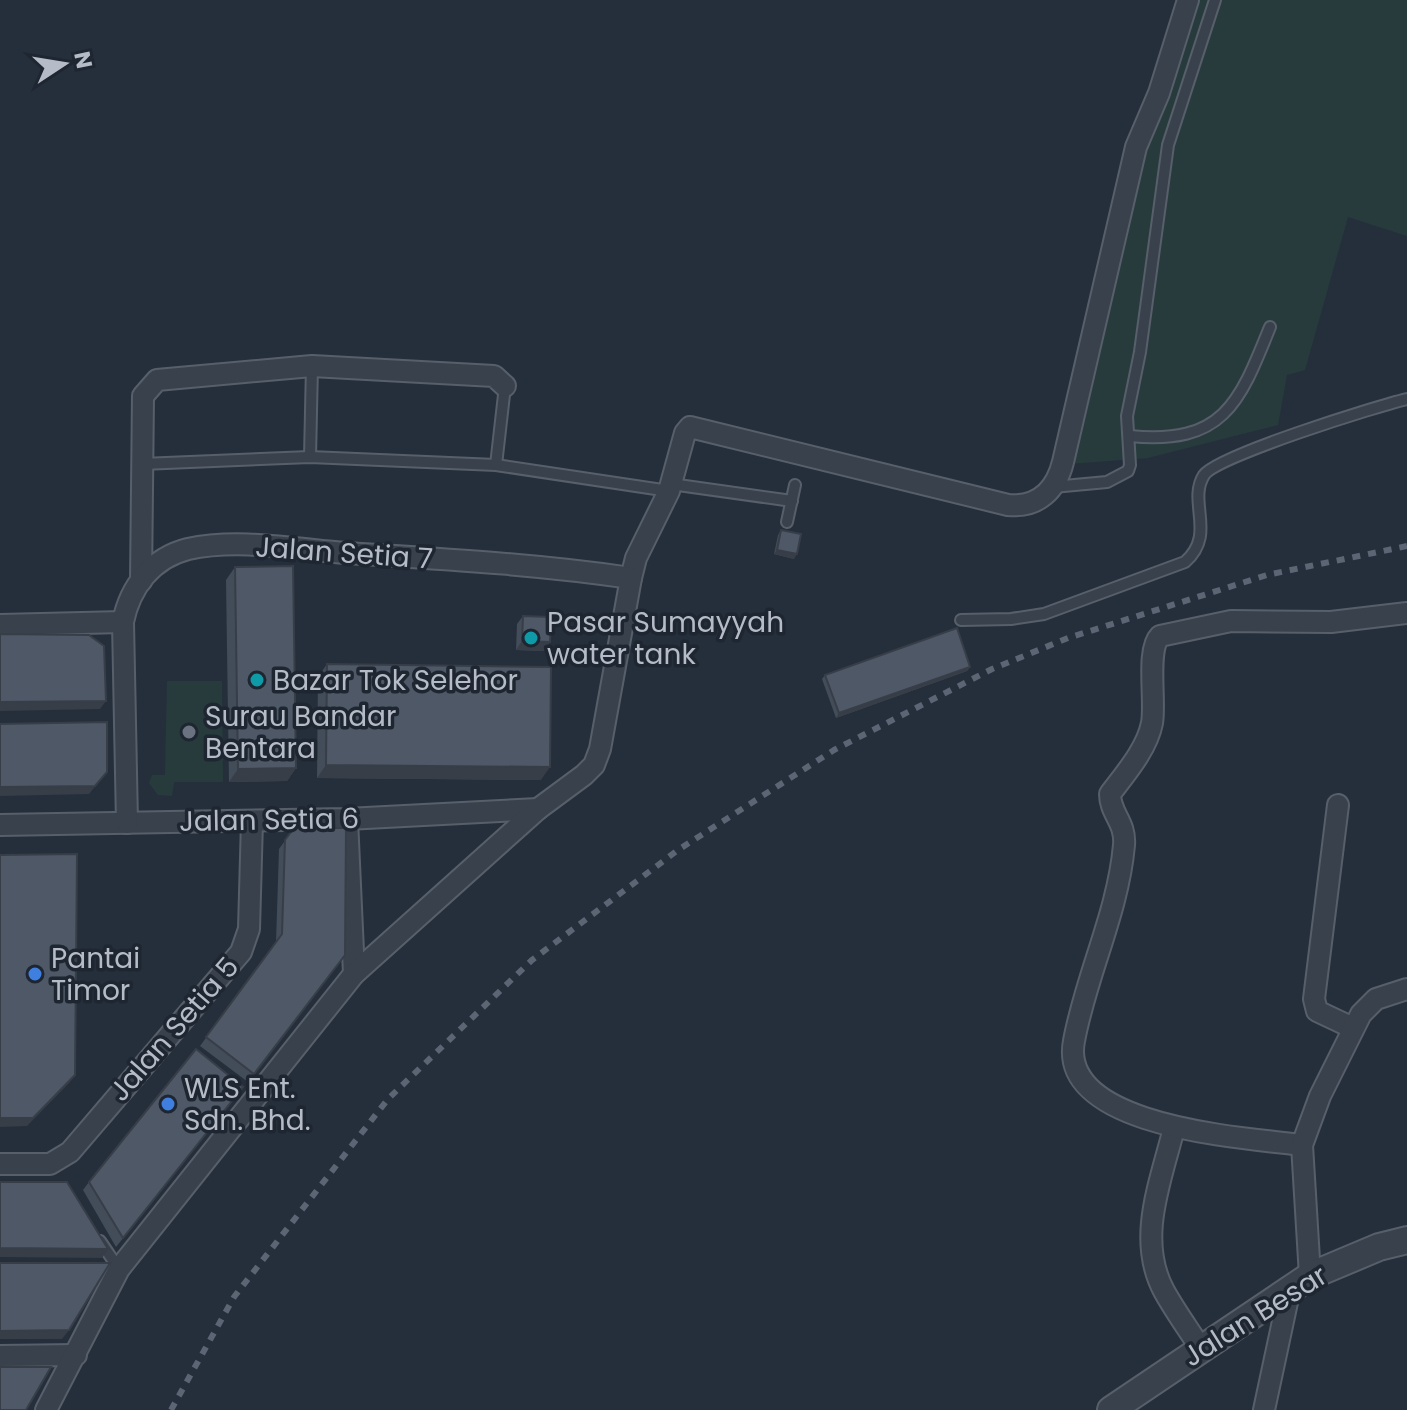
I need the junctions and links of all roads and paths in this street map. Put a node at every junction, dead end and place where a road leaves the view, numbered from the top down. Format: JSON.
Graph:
{"nodes":[{"id":1,"x":1188,"y":0,"type":"edge"},
{"id":2,"x":1215,"y":0,"type":"edge"},
{"id":3,"x":1270,"y":327,"type":"dead end"},
{"id":4,"x":312,"y":366,"type":"junction"},
{"id":5,"x":505,"y":386,"type":"joint"},
{"id":6,"x":1407,"y":399,"type":"edge"},
{"id":7,"x":1130,"y":436,"type":"junction"},
{"id":8,"x":310,"y":457,"type":"junction"},
{"id":9,"x":142,"y":464,"type":"junction"},
{"id":10,"x":496,"y":465,"type":"junction"},
{"id":11,"x":795,"y":485,"type":"dead end"},
{"id":12,"x":670,"y":487,"type":"junction"},
{"id":13,"x":1053,"y":487,"type":"junction"},
{"id":14,"x":792,"y":501,"type":"junction"},
{"id":15,"x":787,"y":522,"type":"dead end"},
{"id":16,"x":631,"y":578,"type":"junction"},
{"id":17,"x":141,"y":581,"type":"junction"},
{"id":18,"x":1407,"y":613,"type":"edge"},
{"id":19,"x":961,"y":620,"type":"dead end"},
{"id":20,"x":123,"y":622,"type":"junction"},
{"id":21,"x":0,"y":625,"type":"edge"},
{"id":22,"x":1338,"y":805,"type":"dead end"},
{"id":23,"x":538,"y":809,"type":"junction"},
{"id":24,"x":347,"y":819,"type":"junction"},
{"id":25,"x":252,"y":821,"type":"junction"},
{"id":26,"x":127,"y":823,"type":"junction"},
{"id":27,"x":0,"y":825,"type":"edge"},
{"id":28,"x":354,"y":974,"type":"junction"},
{"id":29,"x":1407,"y":989,"type":"edge"},
{"id":30,"x":1353,"y":1028,"type":"junction"},
{"id":31,"x":1174,"y":1128,"type":"junction"},
{"id":32,"x":1302,"y":1145,"type":"junction"},
{"id":33,"x":0,"y":1164,"type":"edge"},
{"id":34,"x":93,"y":1229,"type":"edge"},
{"id":35,"x":1407,"y":1240,"type":"edge"},
{"id":36,"x":119,"y":1269,"type":"junction"},
{"id":37,"x":1299,"y":1285,"type":"junction"},
{"id":38,"x":1201,"y":1349,"type":"junction"},
{"id":39,"x":76,"y":1355,"type":"junction"},
{"id":40,"x":0,"y":1356,"type":"edge"},
{"id":41,"x":46,"y":1410,"type":"edge"},
{"id":42,"x":1111,"y":1410,"type":"edge"},
{"id":43,"x":1264,"y":1410,"type":"edge"}],
"edges":[{"from":1,"to":13,"type":"street"},
{"from":2,"to":7,"type":"lane"},
{"from":3,"to":7,"type":"lane"},
{"from":4,"to":5,"type":"street"},
{"from":4,"to":8,"type":"lane"},
{"from":4,"to":9,"type":"street"},
{"from":5,"to":10,"type":"lane"},
{"from":6,"to":19,"type":"lane"},
{"from":7,"to":13,"type":"lane"},
{"from":8,"to":9,"type":"lane"},
{"from":8,"to":10,"type":"lane"},
{"from":9,"to":17,"type":"street"},
{"from":10,"to":12,"type":"lane"},
{"from":11,"to":14,"type":"lane"},
{"from":12,"to":13,"type":"street"},
{"from":12,"to":14,"type":"lane"},
{"from":12,"to":16,"type":"street"},
{"from":14,"to":15,"type":"lane"},
{"from":16,"to":17,"type":"street","name":"Jalan Setia 7"},
{"from":16,"to":23,"type":"street"},
{"from":17,"to":20,"type":"street","name":"Jalan Setia 7"},
{"from":18,"to":31,"type":"street"},
{"from":20,"to":21,"type":"street"},
{"from":20,"to":26,"type":"street","name":"Jalan Setia 7"},
{"from":22,"to":30,"type":"street"},
{"from":23,"to":24,"type":"street","name":"Jalan Setia 6"},
{"from":23,"to":28,"type":"street"},
{"from":24,"to":25,"type":"street","name":"Jalan Setia 6"},
{"from":24,"to":28,"type":"street"},
{"from":25,"to":26,"type":"street","name":"Jalan Setia 6"},
{"from":25,"to":33,"type":"street","name":"Jalan Setia 5"},
{"from":26,"to":27,"type":"street","name":"Jalan Setia 6"},
{"from":28,"to":36,"type":"street"},
{"from":29,"to":30,"type":"street"},
{"from":30,"to":32,"type":"street"},
{"from":31,"to":32,"type":"street"},
{"from":31,"to":38,"type":"street"},
{"from":32,"to":37,"type":"street"},
{"from":34,"to":36,"type":"lane"},
{"from":35,"to":37,"type":"street","name":"Jalan Besar"},
{"from":36,"to":39,"type":"street"},
{"from":37,"to":38,"type":"street","name":"Jalan Besar"},
{"from":37,"to":43,"type":"street"},
{"from":38,"to":42,"type":"street","name":"Jalan Besar"},
{"from":39,"to":40,"type":"street"},
{"from":39,"to":41,"type":"street"}]}
